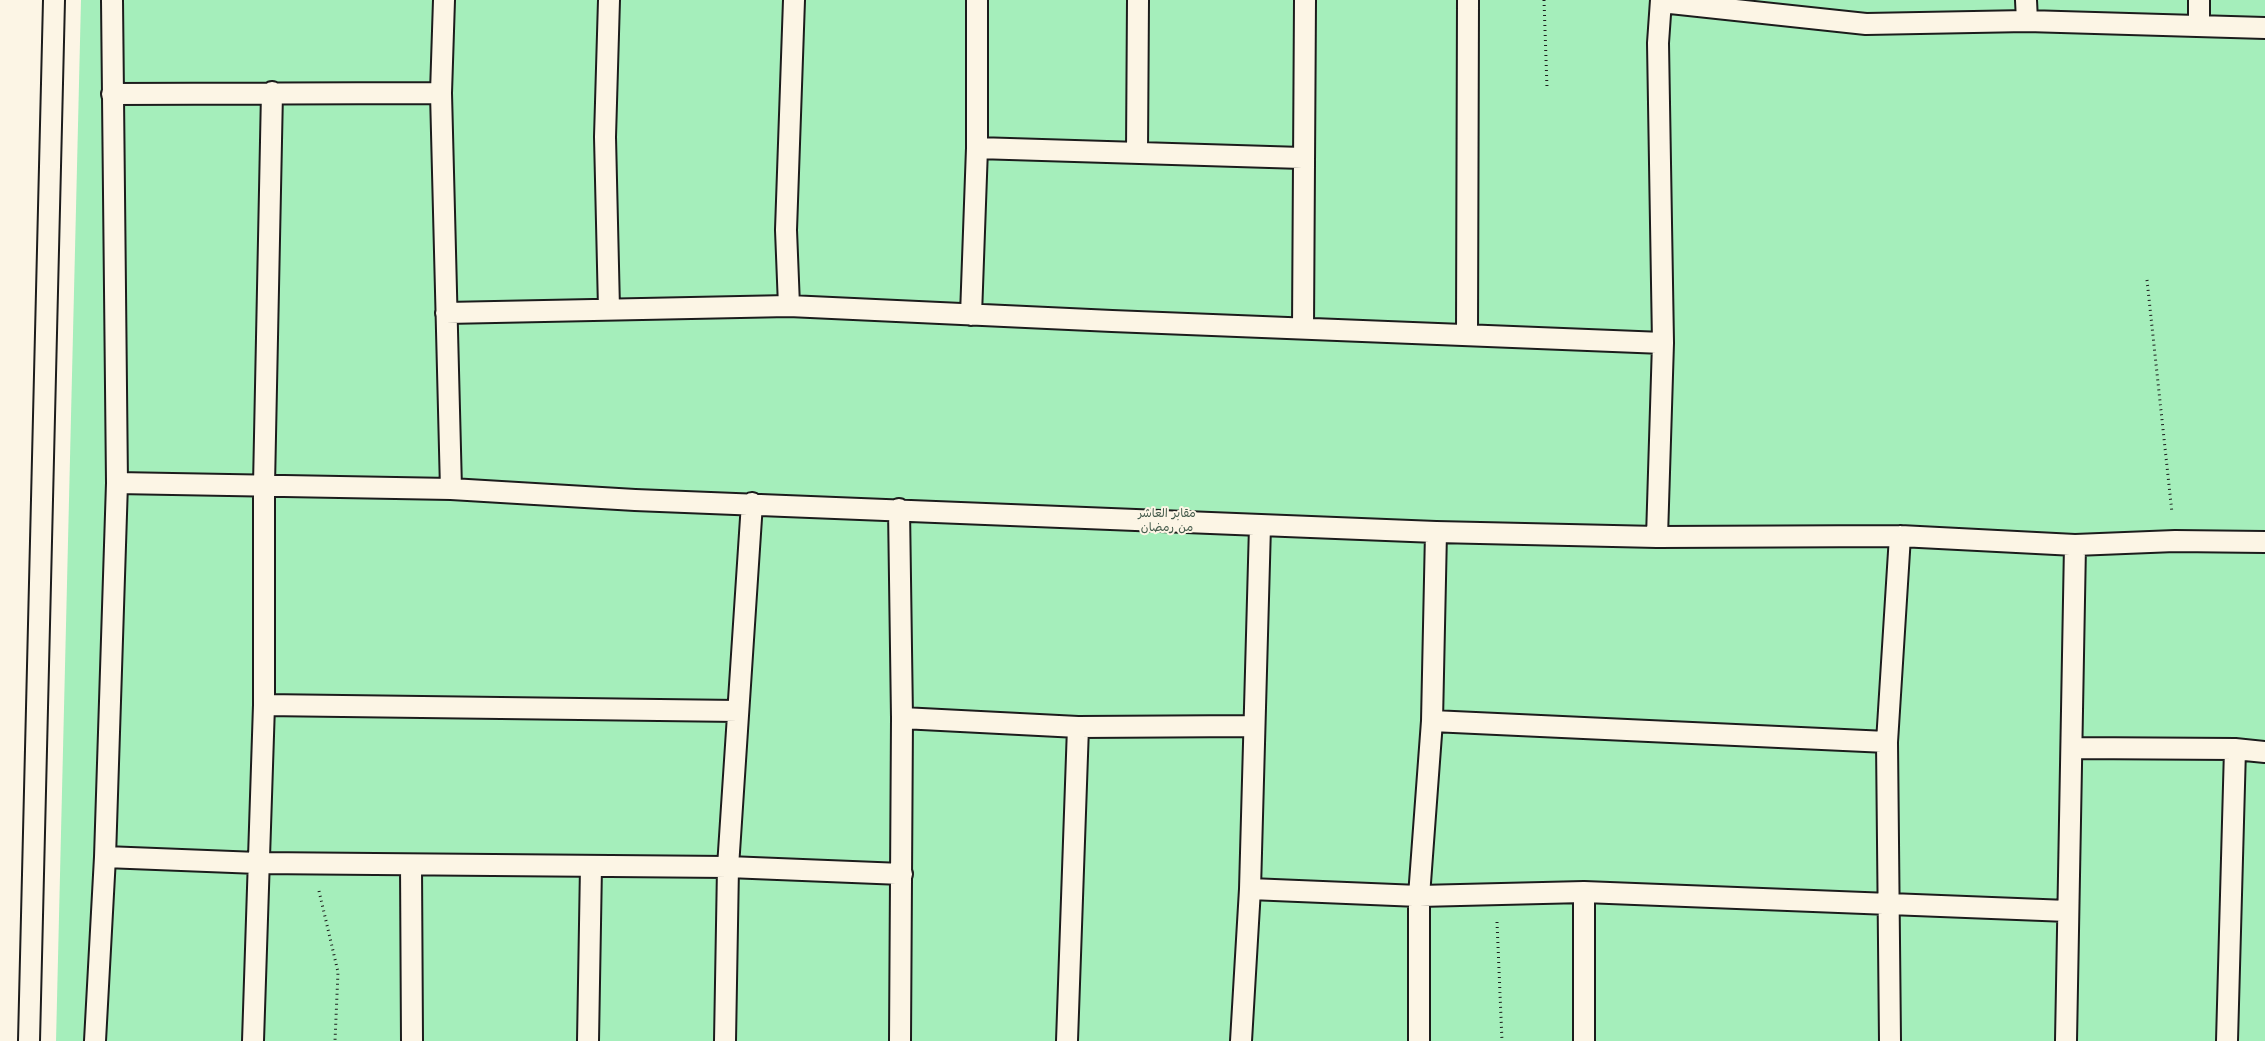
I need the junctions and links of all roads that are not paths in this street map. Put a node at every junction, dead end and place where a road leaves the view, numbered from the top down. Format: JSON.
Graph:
{"nodes":[{"id":1,"x":54,"y":0,"type":"edge"},
{"id":2,"x":112,"y":0,"type":"edge"},
{"id":3,"x":444,"y":0,"type":"edge"},
{"id":4,"x":609,"y":0,"type":"edge"},
{"id":5,"x":794,"y":0,"type":"edge"},
{"id":6,"x":977,"y":0,"type":"edge"},
{"id":7,"x":1138,"y":0,"type":"edge"},
{"id":8,"x":1305,"y":0,"type":"edge"},
{"id":9,"x":1468,"y":0,"type":"edge"},
{"id":10,"x":2026,"y":0,"type":"edge"},
{"id":11,"x":2199,"y":0,"type":"edge"},
{"id":12,"x":1661,"y":1,"type":"edge"},
{"id":13,"x":2028,"y":22,"type":"junction"},
{"id":14,"x":2199,"y":26,"type":"junction"},
{"id":15,"x":2265,"y":28,"type":"edge"},
{"id":16,"x":272,"y":92,"type":"junction"},
{"id":17,"x":440,"y":93,"type":"junction"},
{"id":18,"x":112,"y":94,"type":"junction"},
{"id":19,"x":977,"y":148,"type":"junction"},
{"id":20,"x":1137,"y":152,"type":"junction"},
{"id":21,"x":1302,"y":158,"type":"junction"},
{"id":22,"x":789,"y":306,"type":"junction"},
{"id":23,"x":609,"y":309,"type":"junction"},
{"id":24,"x":446,"y":313,"type":"junction"},
{"id":25,"x":971,"y":315,"type":"junction"},
{"id":26,"x":1303,"y":328,"type":"junction"},
{"id":27,"x":1467,"y":334,"type":"junction"},
{"id":28,"x":1663,"y":343,"type":"junction"},
{"id":29,"x":117,"y":483,"type":"junction"},
{"id":30,"x":264,"y":485,"type":"junction"},
{"id":31,"x":451,"y":489,"type":"junction"},
{"id":32,"x":752,"y":503,"type":"junction"},
{"id":33,"x":899,"y":509,"type":"junction"},
{"id":34,"x":1260,"y":526,"type":"junction"},
{"id":35,"x":1436,"y":532,"type":"junction"},
{"id":36,"x":1900,"y":536,"type":"junction"},
{"id":37,"x":1656,"y":537,"type":"junction"},
{"id":38,"x":2265,"y":542,"type":"edge"},
{"id":39,"x":2075,"y":545,"type":"junction"},
{"id":40,"x":264,"y":705,"type":"junction"},
{"id":41,"x":738,"y":711,"type":"junction"},
{"id":42,"x":902,"y":718,"type":"junction"},
{"id":43,"x":1432,"y":721,"type":"junction"},
{"id":44,"x":1254,"y":726,"type":"junction"},
{"id":45,"x":1078,"y":727,"type":"junction"},
{"id":46,"x":1887,"y":742,"type":"junction"},
{"id":47,"x":2073,"y":748,"type":"junction"},
{"id":48,"x":2235,"y":749,"type":"junction"},
{"id":49,"x":2265,"y":752,"type":"edge"},
{"id":50,"x":104,"y":858,"type":"junction"},
{"id":51,"x":258,"y":863,"type":"junction"},
{"id":52,"x":410,"y":865,"type":"junction"},
{"id":53,"x":591,"y":866,"type":"junction"},
{"id":54,"x":728,"y":867,"type":"junction"},
{"id":55,"x":902,"y":874,"type":"junction"},
{"id":56,"x":1250,"y":889,"type":"junction"},
{"id":57,"x":1584,"y":892,"type":"junction"},
{"id":58,"x":1418,"y":896,"type":"junction"},
{"id":59,"x":1890,"y":905,"type":"junction"},
{"id":60,"x":2068,"y":911,"type":"junction"},
{"id":61,"x":29,"y":1041,"type":"edge"},
{"id":62,"x":95,"y":1041,"type":"edge"},
{"id":63,"x":253,"y":1041,"type":"edge"},
{"id":64,"x":412,"y":1041,"type":"edge"},
{"id":65,"x":588,"y":1041,"type":"edge"},
{"id":66,"x":725,"y":1041,"type":"edge"},
{"id":67,"x":900,"y":1041,"type":"edge"},
{"id":68,"x":1067,"y":1041,"type":"edge"},
{"id":69,"x":1241,"y":1041,"type":"edge"},
{"id":70,"x":1419,"y":1041,"type":"edge"},
{"id":71,"x":1584,"y":1041,"type":"edge"},
{"id":72,"x":1890,"y":1041,"type":"edge"},
{"id":73,"x":2066,"y":1041,"type":"edge"},
{"id":74,"x":2227,"y":1041,"type":"edge"}],
"edges":[{"from":1,"to":61,"type":"lane"},
{"from":2,"to":18,"type":"lane"},
{"from":3,"to":17,"type":"lane"},
{"from":4,"to":23,"type":"lane"},
{"from":5,"to":22,"type":"lane"},
{"from":6,"to":19,"type":"lane"},
{"from":7,"to":20,"type":"lane"},
{"from":8,"to":21,"type":"lane"},
{"from":9,"to":27,"type":"lane"},
{"from":10,"to":13,"type":"lane"},
{"from":11,"to":14,"type":"lane"},
{"from":12,"to":13,"type":"lane"},
{"from":12,"to":28,"type":"lane"},
{"from":13,"to":14,"type":"lane"},
{"from":14,"to":15,"type":"lane"},
{"from":16,"to":17,"type":"lane"},
{"from":16,"to":18,"type":"lane"},
{"from":16,"to":30,"type":"lane"},
{"from":17,"to":24,"type":"lane"},
{"from":18,"to":29,"type":"lane"},
{"from":19,"to":20,"type":"lane"},
{"from":19,"to":25,"type":"lane"},
{"from":20,"to":21,"type":"lane"},
{"from":21,"to":26,"type":"lane"},
{"from":22,"to":23,"type":"lane"},
{"from":22,"to":25,"type":"lane"},
{"from":23,"to":24,"type":"lane"},
{"from":24,"to":31,"type":"lane"},
{"from":25,"to":26,"type":"lane"},
{"from":26,"to":27,"type":"lane"},
{"from":27,"to":28,"type":"lane"},
{"from":28,"to":37,"type":"lane"},
{"from":29,"to":30,"type":"lane"},
{"from":29,"to":50,"type":"lane"},
{"from":30,"to":31,"type":"lane"},
{"from":30,"to":40,"type":"lane"},
{"from":31,"to":32,"type":"lane"},
{"from":32,"to":33,"type":"lane"},
{"from":32,"to":41,"type":"lane"},
{"from":33,"to":34,"type":"lane"},
{"from":33,"to":42,"type":"lane"},
{"from":34,"to":35,"type":"lane"},
{"from":34,"to":44,"type":"lane"},
{"from":35,"to":37,"type":"lane"},
{"from":35,"to":43,"type":"lane"},
{"from":36,"to":37,"type":"lane"},
{"from":36,"to":39,"type":"lane"},
{"from":36,"to":46,"type":"lane"},
{"from":38,"to":39,"type":"lane"},
{"from":39,"to":47,"type":"lane"},
{"from":40,"to":41,"type":"lane"},
{"from":40,"to":51,"type":"lane"},
{"from":41,"to":54,"type":"lane"},
{"from":42,"to":45,"type":"lane"},
{"from":42,"to":55,"type":"lane"},
{"from":43,"to":46,"type":"lane"},
{"from":43,"to":58,"type":"lane"},
{"from":44,"to":45,"type":"lane"},
{"from":44,"to":56,"type":"lane"},
{"from":45,"to":68,"type":"lane"},
{"from":46,"to":59,"type":"lane"},
{"from":47,"to":48,"type":"lane"},
{"from":47,"to":60,"type":"lane"},
{"from":48,"to":49,"type":"lane"},
{"from":48,"to":74,"type":"lane"},
{"from":50,"to":51,"type":"lane"},
{"from":50,"to":62,"type":"lane"},
{"from":51,"to":52,"type":"lane"},
{"from":51,"to":63,"type":"lane"},
{"from":52,"to":53,"type":"lane"},
{"from":52,"to":64,"type":"lane"},
{"from":53,"to":54,"type":"lane"},
{"from":53,"to":65,"type":"lane"},
{"from":54,"to":55,"type":"lane"},
{"from":54,"to":66,"type":"lane"},
{"from":55,"to":67,"type":"lane"},
{"from":56,"to":58,"type":"lane"},
{"from":56,"to":69,"type":"lane"},
{"from":57,"to":58,"type":"lane"},
{"from":57,"to":59,"type":"lane"},
{"from":57,"to":71,"type":"lane"},
{"from":58,"to":70,"type":"lane"},
{"from":59,"to":60,"type":"lane"},
{"from":59,"to":72,"type":"lane"},
{"from":60,"to":73,"type":"lane"}]}
